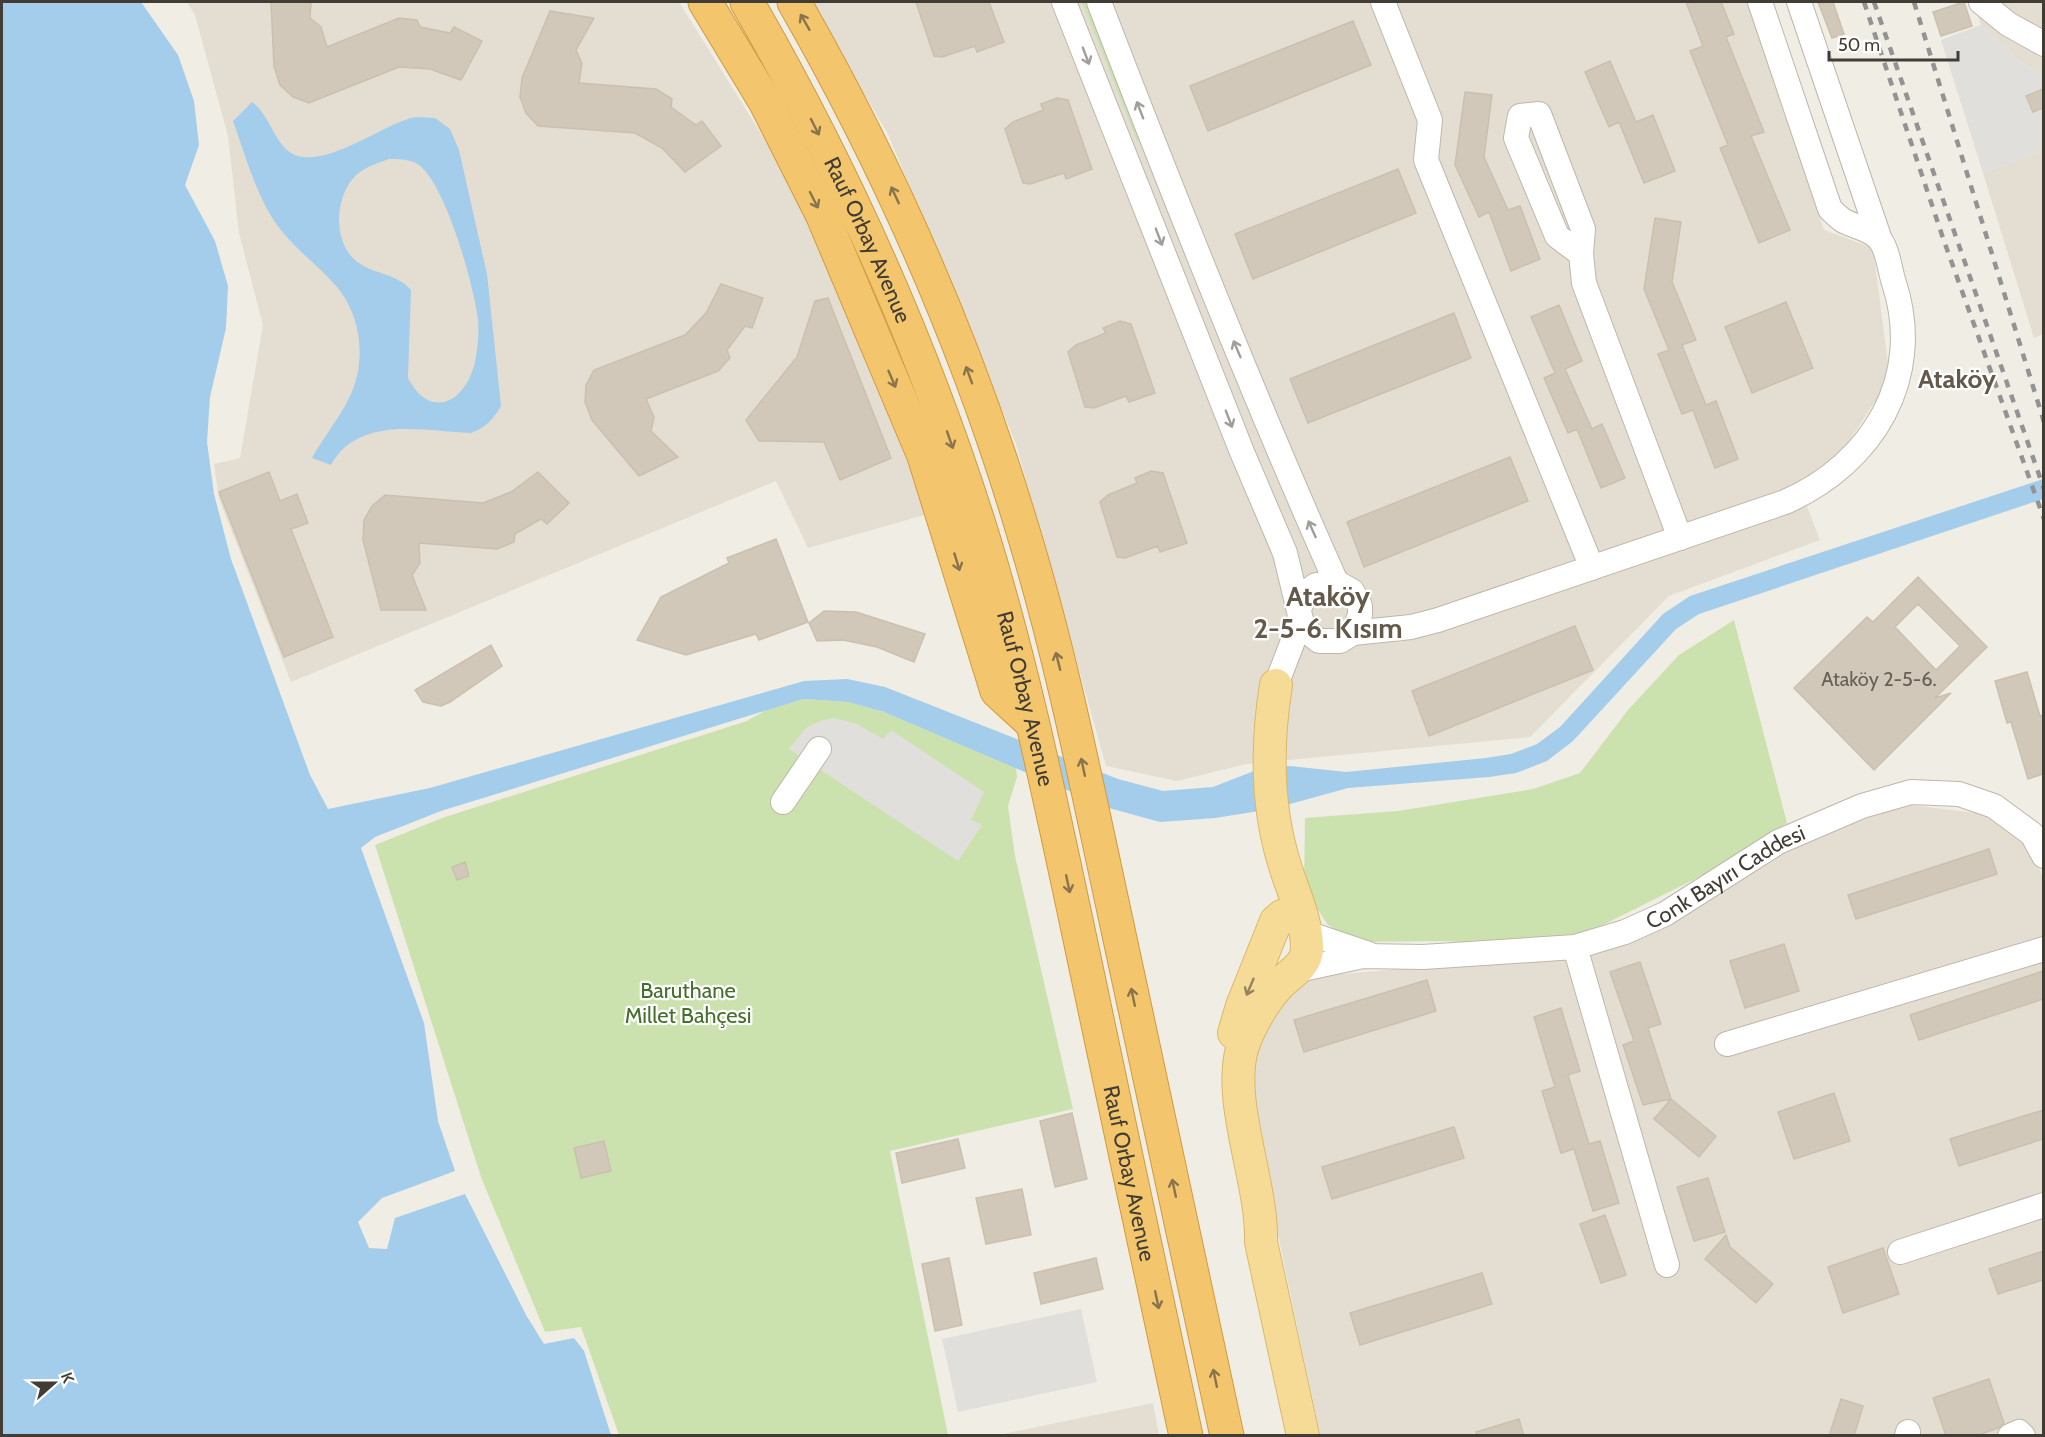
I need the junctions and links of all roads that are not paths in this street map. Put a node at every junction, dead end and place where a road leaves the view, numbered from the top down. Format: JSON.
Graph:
{"nodes":[{"id":1,"x":705,"y":2,"type":"edge"},
{"id":2,"x":794,"y":2,"type":"edge"},
{"id":3,"x":1064,"y":2,"type":"edge"},
{"id":4,"x":1099,"y":2,"type":"edge"},
{"id":5,"x":1383,"y":2,"type":"edge"},
{"id":6,"x":1761,"y":2,"type":"edge"},
{"id":7,"x":1799,"y":2,"type":"edge"},
{"id":8,"x":1981,"y":2,"type":"edge"},
{"id":9,"x":749,"y":6,"type":"edge"},
{"id":10,"x":2042,"y":41,"type":"edge"},
{"id":11,"x":1152,"y":143,"type":"junction"},
{"id":12,"x":794,"y":159,"type":"junction"},
{"id":13,"x":1132,"y":170,"type":"junction"},
{"id":14,"x":1880,"y":240,"type":"junction"},
{"id":15,"x":1581,"y":254,"type":"junction"},
{"id":16,"x":1274,"y":440,"type":"junction"},
{"id":17,"x":1242,"y":452,"type":"junction"},
{"id":18,"x":1680,"y":538,"type":"junction"},
{"id":19,"x":1592,"y":568,"type":"junction"},
{"id":20,"x":1336,"y":582,"type":"junction"},
{"id":21,"x":1360,"y":606,"type":"junction"},
{"id":22,"x":1300,"y":614,"type":"junction"},
{"id":23,"x":1411,"y":627,"type":"junction"},
{"id":24,"x":1353,"y":633,"type":"junction"},
{"id":25,"x":1318,"y":641,"type":"junction"},
{"id":26,"x":1276,"y":685,"type":"junction"},
{"id":27,"x":1032,"y":723,"type":"junction"},
{"id":28,"x":819,"y":749,"type":"dead end"},
{"id":29,"x":783,"y":802,"type":"dead end"},
{"id":30,"x":1272,"y":809,"type":"junction"},
{"id":31,"x":2043,"y":856,"type":"edge"},
{"id":32,"x":1304,"y":925,"type":"junction"},
{"id":33,"x":1270,"y":932,"type":"junction"},
{"id":34,"x":1575,"y":947,"type":"junction"},
{"id":35,"x":2043,"y":949,"type":"edge"},
{"id":36,"x":1380,"y":957,"type":"junction"},
{"id":37,"x":1298,"y":970,"type":"junction"},
{"id":38,"x":1727,"y":1044,"type":"dead end"},
{"id":39,"x":2043,"y":1205,"type":"edge"},
{"id":40,"x":1262,"y":1242,"type":"junction"},
{"id":41,"x":1899,"y":1252,"type":"dead end"},
{"id":42,"x":1667,"y":1264,"type":"dead end"},
{"id":43,"x":1186,"y":1436,"type":"edge"},
{"id":44,"x":1227,"y":1436,"type":"edge"},
{"id":45,"x":1303,"y":1436,"type":"edge"},
{"id":46,"x":2010,"y":1436,"type":"edge"},
{"id":47,"x":2023,"y":1436,"type":"edge"}],
"edges":[{"from":1,"to":12,"type":"highway"},
{"from":44,"to":2,"type":"highway","name":"Rauf Orbay Avenue","one_way":true},
{"from":3,"to":13,"type":"street","one_way":true},
{"from":11,"to":4,"type":"street","one_way":true},
{"from":5,"to":19,"type":"street"},
{"from":6,"to":14,"type":"street"},
{"from":7,"to":14,"type":"street"},
{"from":8,"to":10,"type":"street"},
{"from":9,"to":12,"type":"highway"},
{"from":9,"to":27,"type":"highway","name":"Rauf Orbay Avenue","one_way":true},
{"from":11,"to":13,"type":"street"},
{"from":16,"to":11,"type":"street","one_way":true},
{"from":12,"to":27,"type":"highway","one_way":true},
{"from":13,"to":17,"type":"street","one_way":true},
{"from":14,"to":18,"type":"street"},
{"from":15,"to":15,"type":"street"},
{"from":15,"to":18,"type":"street"},
{"from":16,"to":17,"type":"street"},
{"from":20,"to":16,"type":"street","one_way":true},
{"from":17,"to":22,"type":"street"},
{"from":18,"to":19,"type":"street"},
{"from":19,"to":23,"type":"street"},
{"from":20,"to":21,"type":"street"},
{"from":20,"to":22,"type":"street"},
{"from":21,"to":23,"type":"street"},
{"from":21,"to":24,"type":"street"},
{"from":22,"to":25,"type":"street"},
{"from":22,"to":26,"type":"street"},
{"from":23,"to":24,"type":"street"},
{"from":24,"to":25,"type":"street"},
{"from":25,"to":26,"type":"street"},
{"from":26,"to":30,"type":"main road"},
{"from":27,"to":43,"type":"highway","name":"Rauf Orbay Avenue","one_way":true},
{"from":28,"to":29,"type":"street"},
{"from":30,"to":32,"type":"main road"},
{"from":30,"to":33,"type":"main road"},
{"from":31,"to":34,"type":"street","name":"Conk Bayırı Caddesi"},
{"from":32,"to":33,"type":"main road"},
{"from":32,"to":36,"type":"street","name":"Conk Bayırı Caddesi"},
{"from":32,"to":37,"type":"main road"},
{"from":33,"to":37,"type":"main road"},
{"from":33,"to":40,"type":"main road","one_way":true},
{"from":34,"to":36,"type":"street","name":"Conk Bayırı Caddesi"},
{"from":34,"to":42,"type":"street"},
{"from":35,"to":38,"type":"street"},
{"from":36,"to":37,"type":"street","name":"Conk Bayırı Caddesi"},
{"from":37,"to":40,"type":"main road"},
{"from":39,"to":41,"type":"street"},
{"from":40,"to":45,"type":"main road"},
{"from":46,"to":47,"type":"street"}]}
